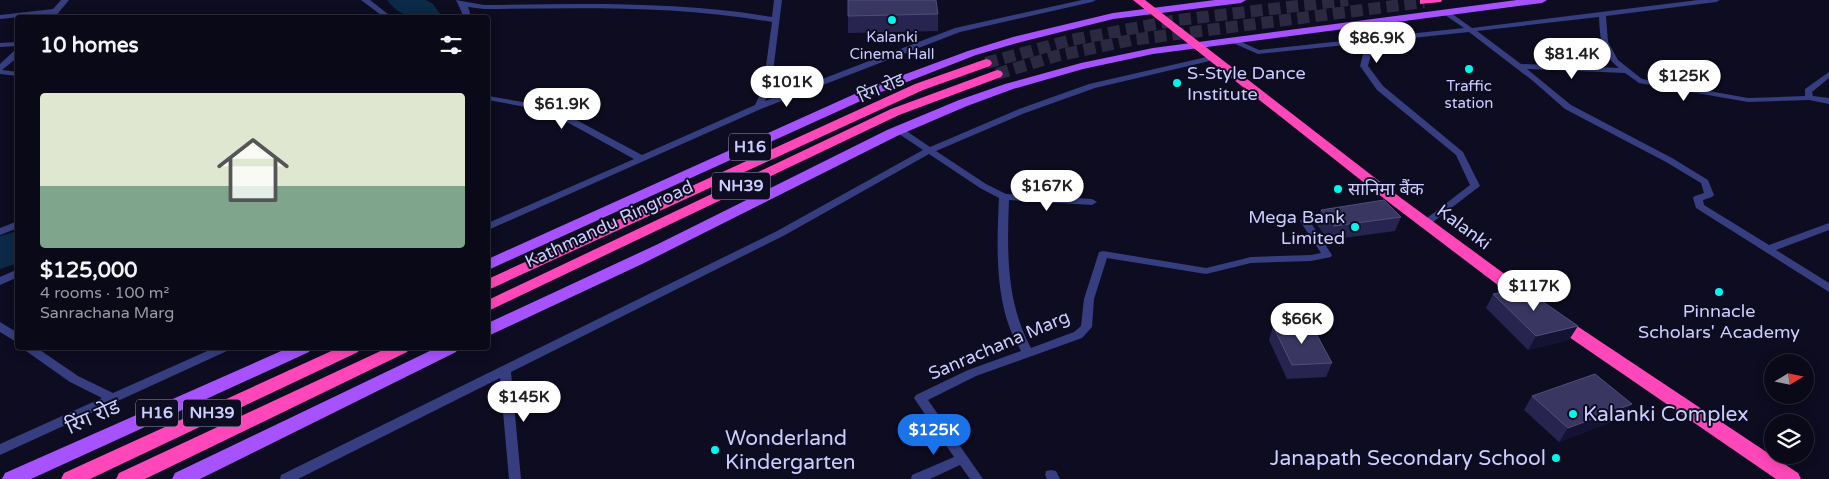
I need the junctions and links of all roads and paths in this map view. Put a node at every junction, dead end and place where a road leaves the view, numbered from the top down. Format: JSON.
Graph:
{"nodes":[{"id":1,"x":65,"y":0,"type":"edge"},
{"id":2,"x":365,"y":0,"type":"edge"},
{"id":3,"x":778,"y":0,"type":"edge"},
{"id":4,"x":1092,"y":0,"type":"edge"},
{"id":5,"x":1138,"y":0,"type":"edge"},
{"id":6,"x":1241,"y":0,"type":"edge"},
{"id":7,"x":1436,"y":0,"type":"edge"},
{"id":8,"x":1542,"y":0,"type":"edge"},
{"id":9,"x":1716,"y":0,"type":"edge"},
{"id":10,"x":461,"y":2,"type":"edge"},
{"id":11,"x":1424,"y":2,"type":"dead end"},
{"id":12,"x":1151,"y":10,"type":"junction"},
{"id":13,"x":1448,"y":13,"type":"junction"},
{"id":14,"x":52,"y":14,"type":"edge"},
{"id":15,"x":1602,"y":14,"type":"junction"},
{"id":16,"x":35,"y":15,"type":"edge"},
{"id":17,"x":386,"y":15,"type":"edge"},
{"id":18,"x":466,"y":15,"type":"edge"},
{"id":19,"x":15,"y":16,"type":"edge"},
{"id":20,"x":0,"y":17,"type":"edge"},
{"id":21,"x":775,"y":20,"type":"junction"},
{"id":22,"x":1470,"y":30,"type":"junction"},
{"id":23,"x":1230,"y":40,"type":"junction"},
{"id":24,"x":1371,"y":40,"type":"junction"},
{"id":25,"x":15,"y":44,"type":"edge"},
{"id":26,"x":0,"y":45,"type":"edge"},
{"id":27,"x":1196,"y":45,"type":"junction"},
{"id":28,"x":15,"y":55,"type":"edge"},
{"id":29,"x":1211,"y":58,"type":"junction"},
{"id":30,"x":986,"y":63,"type":"tunnel mouth"},
{"id":31,"x":1518,"y":66,"type":"junction"},
{"id":32,"x":0,"y":70,"type":"edge"},
{"id":33,"x":1627,"y":71,"type":"junction"},
{"id":34,"x":15,"y":73,"type":"edge"},
{"id":35,"x":997,"y":74,"type":"tunnel mouth"},
{"id":36,"x":1829,"y":74,"type":"edge"},
{"id":37,"x":490,"y":98,"type":"edge"},
{"id":38,"x":1809,"y":98,"type":"junction"},
{"id":39,"x":1829,"y":101,"type":"edge"},
{"id":40,"x":758,"y":107,"type":"junction"},
{"id":41,"x":899,"y":130,"type":"junction"},
{"id":42,"x":930,"y":150,"type":"junction"},
{"id":43,"x":640,"y":158,"type":"junction"},
{"id":44,"x":1004,"y":197,"type":"junction"},
{"id":45,"x":1396,"y":201,"type":"junction"},
{"id":46,"x":1092,"y":202,"type":"dead end"},
{"id":47,"x":1378,"y":205,"type":"edge"},
{"id":48,"x":1342,"y":213,"type":"edge"},
{"id":49,"x":1426,"y":223,"type":"junction"},
{"id":50,"x":15,"y":225,"type":"edge"},
{"id":51,"x":1829,"y":226,"type":"edge"},
{"id":52,"x":490,"y":227,"type":"edge"},
{"id":53,"x":0,"y":232,"type":"edge"},
{"id":54,"x":1770,"y":250,"type":"junction"},
{"id":55,"x":490,"y":263,"type":"edge"},
{"id":56,"x":15,"y":274,"type":"edge"},
{"id":57,"x":0,"y":281,"type":"edge"},
{"id":58,"x":490,"y":284,"type":"edge"},
{"id":59,"x":1829,"y":288,"type":"edge"},
{"id":60,"x":490,"y":305,"type":"edge"},
{"id":61,"x":0,"y":326,"type":"edge"},
{"id":62,"x":490,"y":329,"type":"edge"},
{"id":63,"x":15,"y":337,"type":"edge"},
{"id":64,"x":33,"y":350,"type":"edge"},
{"id":65,"x":219,"y":350,"type":"edge"},
{"id":66,"x":299,"y":350,"type":"edge"},
{"id":67,"x":348,"y":350,"type":"edge"},
{"id":68,"x":397,"y":350,"type":"edge"},
{"id":69,"x":446,"y":350,"type":"edge"},
{"id":70,"x":1028,"y":353,"type":"junction"},
{"id":71,"x":506,"y":369,"type":"junction"},
{"id":72,"x":112,"y":398,"type":"junction"},
{"id":73,"x":0,"y":450,"type":"edge"},
{"id":74,"x":962,"y":460,"type":"junction"},
{"id":75,"x":12,"y":479,"type":"edge"},
{"id":76,"x":71,"y":479,"type":"edge"},
{"id":77,"x":126,"y":479,"type":"edge"},
{"id":78,"x":182,"y":479,"type":"edge"},
{"id":79,"x":286,"y":479,"type":"edge"},
{"id":80,"x":515,"y":479,"type":"edge"},
{"id":81,"x":917,"y":479,"type":"edge"},
{"id":82,"x":977,"y":479,"type":"edge"},
{"id":83,"x":1791,"y":479,"type":"edge"}],
"edges":[{"from":1,"to":14,"type":"street"},
{"from":2,"to":17,"type":"street"},
{"from":3,"to":21,"type":"street"},
{"from":4,"to":40,"type":"street"},
{"from":5,"to":12,"type":"highway","name":"Kalanki"},
{"from":6,"to":12,"type":"main road","name":"रिंग रोड","number":"H16"},
{"from":7,"to":11,"type":"highway"},
{"from":8,"to":13,"type":"main road"},
{"from":9,"to":15,"type":"street"},
{"from":10,"to":18,"type":"street"},
{"from":10,"to":21,"type":"street"},
{"from":12,"to":27,"type":"highway","name":"Kalanki"},
{"from":12,"to":55,"type":"main road","name":"रिंग रोड","number":"H16"},
{"from":13,"to":22,"type":"street"},
{"from":13,"to":23,"type":"main road"},
{"from":14,"to":16,"type":"street"},
{"from":15,"to":22,"type":"street"},
{"from":15,"to":33,"type":"street"},
{"from":19,"to":20,"type":"street"},
{"from":21,"to":40,"type":"street"},
{"from":22,"to":24,"type":"street"},
{"from":22,"to":31,"type":"street"},
{"from":23,"to":24,"type":"street"},
{"from":23,"to":27,"type":"main road"},
{"from":24,"to":49,"type":"street"},
{"from":25,"to":26,"type":"street"},
{"from":27,"to":29,"type":"highway","name":"Kalanki"},
{"from":27,"to":41,"type":"main road"},
{"from":28,"to":32,"type":"street"},
{"from":29,"to":42,"type":"street"},
{"from":29,"to":45,"type":"highway","name":"Kalanki"},
{"from":30,"to":58,"type":"highway","name":"Kathmandu Ringroad","number":"NH39"},
{"from":31,"to":33,"type":"street"},
{"from":31,"to":54,"type":"street"},
{"from":32,"to":34,"type":"street"},
{"from":33,"to":38,"type":"street"},
{"from":35,"to":60,"type":"highway","name":"Kathmandu Ringroad","number":"NH39"},
{"from":36,"to":38,"type":"street"},
{"from":37,"to":43,"type":"street"},
{"from":38,"to":39,"type":"street"},
{"from":40,"to":43,"type":"street"},
{"from":41,"to":42,"type":"street"},
{"from":41,"to":62,"type":"main road"},
{"from":42,"to":44,"type":"street"},
{"from":42,"to":71,"type":"street"},
{"from":43,"to":52,"type":"street"},
{"from":44,"to":46,"type":"street"},
{"from":44,"to":70,"type":"street"},
{"from":45,"to":47,"type":"street"},
{"from":45,"to":49,"type":"highway","name":"Kalanki"},
{"from":48,"to":70,"type":"street","name":"Sanrachana Marg"},
{"from":49,"to":83,"type":"highway","name":"Kalanki"},
{"from":50,"to":53,"type":"street"},
{"from":51,"to":54,"type":"street"},
{"from":54,"to":59,"type":"street"},
{"from":56,"to":57,"type":"street"},
{"from":61,"to":63,"type":"street"},
{"from":64,"to":72,"type":"street"},
{"from":65,"to":72,"type":"street"},
{"from":66,"to":75,"type":"main road","name":"रिंग रोड","number":"H16"},
{"from":67,"to":76,"type":"highway","number":"NH39"},
{"from":68,"to":77,"type":"highway","number":"NH39"},
{"from":69,"to":78,"type":"main road"},
{"from":70,"to":74,"type":"street","name":"Sanrachana Marg"},
{"from":71,"to":79,"type":"street"},
{"from":71,"to":80,"type":"street"},
{"from":72,"to":73,"type":"street"},
{"from":74,"to":81,"type":"street"},
{"from":74,"to":82,"type":"street","name":"Sanrachana Marg"}]}
